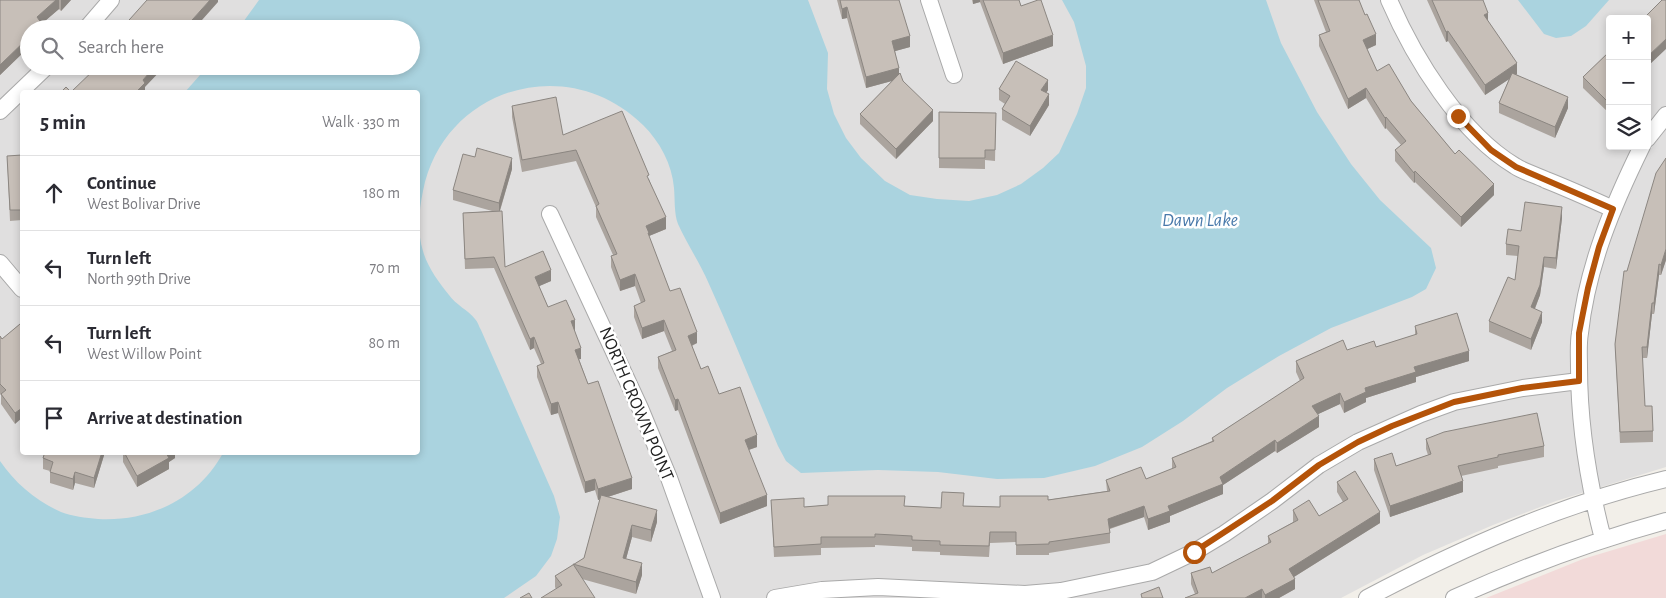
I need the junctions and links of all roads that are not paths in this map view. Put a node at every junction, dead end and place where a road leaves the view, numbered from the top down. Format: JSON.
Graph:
{"nodes":[{"id":1,"x":111,"y":0,"type":"edge"},
{"id":2,"x":929,"y":0,"type":"edge"},
{"id":3,"x":1389,"y":0,"type":"edge"},
{"id":4,"x":94,"y":20,"type":"edge"},
{"id":5,"x":38,"y":75,"type":"edge"},
{"id":6,"x":954,"y":75,"type":"dead end"},
{"id":7,"x":22,"y":90,"type":"edge"},
{"id":8,"x":20,"y":92,"type":"edge"},
{"id":9,"x":0,"y":111,"type":"edge"},
{"id":10,"x":1666,"y":115,"type":"edge"},
{"id":11,"x":1651,"y":134,"type":"edge"},
{"id":12,"x":1640,"y":150,"type":"edge"},
{"id":13,"x":1613,"y":209,"type":"junction"},
{"id":14,"x":550,"y":214,"type":"dead end"},
{"id":15,"x":0,"y":263,"type":"edge"},
{"id":16,"x":20,"y":287,"type":"edge"},
{"id":17,"x":1579,"y":381,"type":"junction"},
{"id":18,"x":1666,"y":479,"type":"edge"},
{"id":19,"x":1593,"y":499,"type":"junction"},
{"id":20,"x":1666,"y":521,"type":"edge"},
{"id":21,"x":1603,"y":539,"type":"junction"},
{"id":22,"x":823,"y":594,"type":"edge"},
{"id":23,"x":1025,"y":596,"type":"edge"},
{"id":24,"x":712,"y":598,"type":"edge"},
{"id":25,"x":775,"y":598,"type":"edge"},
{"id":26,"x":1367,"y":598,"type":"edge"},
{"id":27,"x":1454,"y":598,"type":"edge"}],
"edges":[{"from":1,"to":4,"type":"street"},
{"from":2,"to":6,"type":"street"},
{"from":3,"to":13,"type":"street"},
{"from":5,"to":7,"type":"street"},
{"from":8,"to":9,"type":"street"},
{"from":10,"to":11,"type":"street"},
{"from":12,"to":13,"type":"street"},
{"from":13,"to":17,"type":"street"},
{"from":14,"to":24,"type":"street","name":"NORTH CROWN POINT"},
{"from":15,"to":16,"type":"street"},
{"from":17,"to":19,"type":"street"},
{"from":17,"to":23,"type":"street"},
{"from":18,"to":19,"type":"street"},
{"from":19,"to":21,"type":"street"},
{"from":19,"to":26,"type":"street"},
{"from":20,"to":21,"type":"street"},
{"from":21,"to":27,"type":"street"},
{"from":22,"to":23,"type":"street"},
{"from":22,"to":25,"type":"street"}]}
